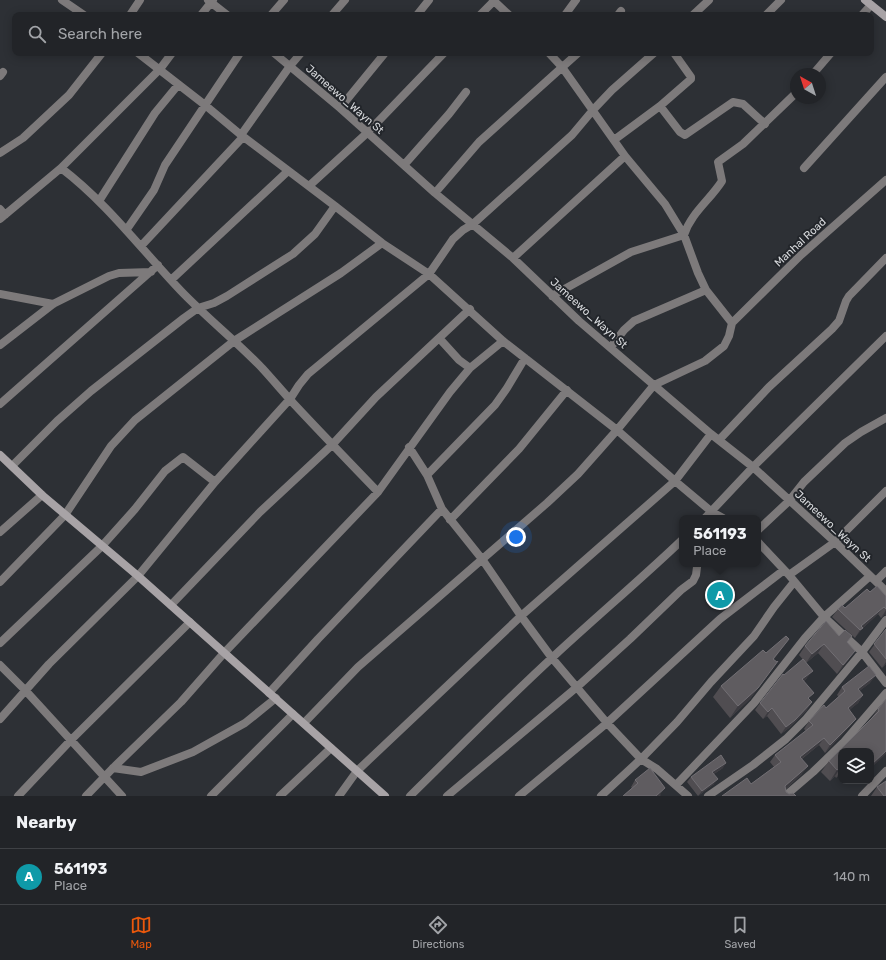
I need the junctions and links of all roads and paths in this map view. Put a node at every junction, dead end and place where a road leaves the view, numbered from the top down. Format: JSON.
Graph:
{"nodes":[{"id":1,"x":140,"y":0,"type":"edge"},
{"id":2,"x":284,"y":0,"type":"edge"},
{"id":3,"x":345,"y":0,"type":"edge"},
{"id":4,"x":429,"y":0,"type":"edge"},
{"id":5,"x":494,"y":0,"type":"edge"},
{"id":6,"x":576,"y":0,"type":"edge"},
{"id":7,"x":709,"y":0,"type":"edge"},
{"id":8,"x":781,"y":0,"type":"edge"},
{"id":9,"x":65,"y":1,"type":"edge"},
{"id":10,"x":210,"y":1,"type":"edge"},
{"id":11,"x":868,"y":2,"type":"edge"},
{"id":12,"x":80,"y":12,"type":"edge"},
{"id":13,"x":132,"y":12,"type":"edge"},
{"id":14,"x":203,"y":12,"type":"edge"},
{"id":15,"x":223,"y":12,"type":"edge"},
{"id":16,"x":274,"y":12,"type":"edge"},
{"id":17,"x":335,"y":12,"type":"edge"},
{"id":18,"x":419,"y":12,"type":"edge"},
{"id":19,"x":483,"y":12,"type":"edge"},
{"id":20,"x":506,"y":12,"type":"edge"},
{"id":21,"x":567,"y":12,"type":"edge"},
{"id":22,"x":696,"y":12,"type":"edge"},
{"id":23,"x":769,"y":12,"type":"edge"},
{"id":24,"x":863,"y":12,"type":"edge"},
{"id":25,"x":886,"y":16,"type":"edge"},
{"id":26,"x":100,"y":56,"type":"edge"},
{"id":27,"x":142,"y":56,"type":"edge"},
{"id":28,"x":170,"y":56,"type":"edge"},
{"id":29,"x":238,"y":56,"type":"edge"},
{"id":30,"x":278,"y":56,"type":"edge"},
{"id":31,"x":298,"y":56,"type":"edge"},
{"id":32,"x":383,"y":56,"type":"edge"},
{"id":33,"x":441,"y":56,"type":"edge"},
{"id":34,"x":552,"y":56,"type":"edge"},
{"id":35,"x":575,"y":56,"type":"edge"},
{"id":36,"x":651,"y":56,"type":"edge"},
{"id":37,"x":676,"y":56,"type":"edge"},
{"id":38,"x":828,"y":56,"type":"edge"},
{"id":39,"x":290,"y":66,"type":"junction"},
{"id":40,"x":562,"y":67,"type":"junction"},
{"id":41,"x":818,"y":68,"type":"edge"},
{"id":42,"x":160,"y":69,"type":"junction"},
{"id":43,"x":886,"y":77,"type":"edge"},
{"id":44,"x":178,"y":85,"type":"junction"},
{"id":45,"x":466,"y":92,"type":"dead end"},
{"id":46,"x":790,"y":99,"type":"edge"},
{"id":47,"x":205,"y":105,"type":"junction"},
{"id":48,"x":660,"y":106,"type":"junction"},
{"id":49,"x":340,"y":108,"type":"junction"},
{"id":50,"x":593,"y":110,"type":"junction"},
{"id":51,"x":765,"y":124,"type":"junction"},
{"id":52,"x":368,"y":133,"type":"junction"},
{"id":53,"x":242,"y":136,"type":"junction"},
{"id":54,"x":614,"y":140,"type":"junction"},
{"id":55,"x":0,"y":154,"type":"edge"},
{"id":56,"x":625,"y":156,"type":"junction"},
{"id":57,"x":404,"y":165,"type":"junction"},
{"id":58,"x":61,"y":168,"type":"junction"},
{"id":59,"x":804,"y":168,"type":"dead end"},
{"id":60,"x":288,"y":171,"type":"junction"},
{"id":61,"x":886,"y":180,"type":"edge"},
{"id":62,"x":309,"y":186,"type":"junction"},
{"id":63,"x":435,"y":193,"type":"junction"},
{"id":64,"x":99,"y":200,"type":"junction"},
{"id":65,"x":336,"y":206,"type":"junction"},
{"id":66,"x":2,"y":214,"type":"edge"},
{"id":67,"x":473,"y":224,"type":"junction"},
{"id":68,"x":127,"y":229,"type":"junction"},
{"id":69,"x":684,"y":235,"type":"junction"},
{"id":70,"x":382,"y":243,"type":"junction"},
{"id":71,"x":141,"y":246,"type":"junction"},
{"id":72,"x":513,"y":258,"type":"junction"},
{"id":73,"x":886,"y":258,"type":"edge"},
{"id":74,"x":158,"y":266,"type":"junction"},
{"id":75,"x":151,"y":272,"type":"junction"},
{"id":76,"x":430,"y":274,"type":"junction"},
{"id":77,"x":171,"y":280,"type":"junction"},
{"id":78,"x":706,"y":290,"type":"junction"},
{"id":79,"x":0,"y":294,"type":"edge"},
{"id":80,"x":552,"y":296,"type":"junction"},
{"id":81,"x":53,"y":304,"type":"junction"},
{"id":82,"x":198,"y":308,"type":"junction"},
{"id":83,"x":470,"y":310,"type":"junction"},
{"id":84,"x":732,"y":323,"type":"junction"},
{"id":85,"x":886,"y":336,"type":"edge"},
{"id":86,"x":439,"y":338,"type":"junction"},
{"id":87,"x":503,"y":341,"type":"junction"},
{"id":88,"x":234,"y":342,"type":"junction"},
{"id":89,"x":0,"y":345,"type":"edge"},
{"id":90,"x":611,"y":347,"type":"junction"},
{"id":91,"x":525,"y":358,"type":"junction"},
{"id":92,"x":470,"y":368,"type":"junction"},
{"id":93,"x":654,"y":385,"type":"junction"},
{"id":94,"x":567,"y":390,"type":"junction"},
{"id":95,"x":290,"y":399,"type":"junction"},
{"id":96,"x":0,"y":404,"type":"edge"},
{"id":97,"x":886,"y":418,"type":"edge"},
{"id":98,"x":618,"y":430,"type":"junction"},
{"id":99,"x":711,"y":434,"type":"junction"},
{"id":100,"x":719,"y":440,"type":"junction"},
{"id":101,"x":332,"y":445,"type":"junction"},
{"id":102,"x":409,"y":447,"type":"junction"},
{"id":103,"x":5,"y":462,"type":"edge"},
{"id":104,"x":753,"y":467,"type":"junction"},
{"id":105,"x":427,"y":475,"type":"junction"},
{"id":106,"x":675,"y":481,"type":"junction"},
{"id":107,"x":215,"y":482,"type":"junction"},
{"id":108,"x":886,"y":491,"type":"edge"},
{"id":109,"x":378,"y":492,"type":"junction"},
{"id":110,"x":42,"y":495,"type":"junction"},
{"id":111,"x":789,"y":501,"type":"junction"},
{"id":112,"x":442,"y":509,"type":"junction"},
{"id":113,"x":712,"y":512,"type":"junction"},
{"id":114,"x":65,"y":515,"type":"junction"},
{"id":115,"x":708,"y":515,"type":"edge"},
{"id":116,"x":717,"y":515,"type":"edge"},
{"id":117,"x":450,"y":520,"type":"junction"},
{"id":118,"x":761,"y":527,"type":"edge"},
{"id":119,"x":0,"y":532,"type":"edge"},
{"id":120,"x":835,"y":542,"type":"junction"},
{"id":121,"x":679,"y":543,"type":"edge"},
{"id":122,"x":761,"y":545,"type":"edge"},
{"id":123,"x":102,"y":546,"type":"junction"},
{"id":124,"x":482,"y":558,"type":"junction"},
{"id":125,"x":697,"y":567,"type":"dead end"},
{"id":126,"x":886,"y":571,"type":"edge"},
{"id":127,"x":786,"y":572,"type":"junction"},
{"id":128,"x":138,"y":576,"type":"junction"},
{"id":129,"x":873,"y":579,"type":"junction"},
{"id":130,"x":0,"y":582,"type":"edge"},
{"id":131,"x":794,"y":582,"type":"junction"},
{"id":132,"x":886,"y":592,"type":"edge"},
{"id":133,"x":171,"y":605,"type":"junction"},
{"id":134,"x":521,"y":616,"type":"junction"},
{"id":135,"x":824,"y":617,"type":"junction"},
{"id":136,"x":886,"y":620,"type":"edge"},
{"id":137,"x":190,"y":622,"type":"junction"},
{"id":138,"x":0,"y":642,"type":"edge"},
{"id":139,"x":862,"y":652,"type":"junction"},
{"id":140,"x":224,"y":653,"type":"junction"},
{"id":141,"x":552,"y":658,"type":"junction"},
{"id":142,"x":0,"y":666,"type":"edge"},
{"id":143,"x":886,"y":683,"type":"edge"},
{"id":144,"x":577,"y":687,"type":"junction"},
{"id":145,"x":25,"y":690,"type":"junction"},
{"id":146,"x":269,"y":693,"type":"junction"},
{"id":147,"x":886,"y":693,"type":"edge"},
{"id":148,"x":276,"y":698,"type":"junction"},
{"id":149,"x":293,"y":714,"type":"junction"},
{"id":150,"x":0,"y":719,"type":"edge"},
{"id":151,"x":304,"y":723,"type":"junction"},
{"id":152,"x":607,"y":723,"type":"junction"},
{"id":153,"x":70,"y":741,"type":"junction"},
{"id":154,"x":331,"y":748,"type":"junction"},
{"id":155,"x":641,"y":759,"type":"junction"},
{"id":156,"x":113,"y":768,"type":"junction"},
{"id":157,"x":357,"y":771,"type":"junction"},
{"id":158,"x":886,"y":771,"type":"edge"},
{"id":159,"x":104,"y":778,"type":"junction"},
{"id":160,"x":676,"y":785,"type":"junction"},
{"id":161,"x":18,"y":796,"type":"edge"},
{"id":162,"x":86,"y":796,"type":"edge"},
{"id":163,"x":122,"y":796,"type":"edge"},
{"id":164,"x":211,"y":796,"type":"edge"},
{"id":165,"x":280,"y":796,"type":"edge"},
{"id":166,"x":339,"y":796,"type":"edge"},
{"id":167,"x":385,"y":796,"type":"edge"},
{"id":168,"x":410,"y":796,"type":"edge"},
{"id":169,"x":447,"y":796,"type":"edge"},
{"id":170,"x":519,"y":796,"type":"edge"},
{"id":171,"x":601,"y":796,"type":"edge"},
{"id":172,"x":688,"y":796,"type":"edge"},
{"id":173,"x":708,"y":796,"type":"edge"},
{"id":174,"x":785,"y":796,"type":"edge"},
{"id":175,"x":862,"y":796,"type":"edge"}],
"edges":[{"from":1,"to":13,"type":"street"},
{"from":2,"to":16,"type":"street"},
{"from":3,"to":17,"type":"street"},
{"from":4,"to":18,"type":"street"},
{"from":5,"to":19,"type":"street"},
{"from":5,"to":20,"type":"street"},
{"from":6,"to":21,"type":"street"},
{"from":7,"to":22,"type":"street"},
{"from":8,"to":23,"type":"street"},
{"from":9,"to":12,"type":"street"},
{"from":10,"to":14,"type":"street"},
{"from":10,"to":15,"type":"street"},
{"from":11,"to":24,"type":"street"},
{"from":11,"to":25,"type":"street"},
{"from":26,"to":55,"type":"street"},
{"from":27,"to":42,"type":"street"},
{"from":28,"to":42,"type":"street"},
{"from":29,"to":47,"type":"street"},
{"from":30,"to":39,"type":"street","name":"Jameewo_Wayn St"},
{"from":31,"to":39,"type":"street"},
{"from":32,"to":49,"type":"street"},
{"from":33,"to":52,"type":"street"},
{"from":34,"to":40,"type":"street"},
{"from":35,"to":40,"type":"street"},
{"from":36,"to":50,"type":"street"},
{"from":37,"to":48,"type":"street"},
{"from":38,"to":41,"type":"street"},
{"from":39,"to":49,"type":"street","name":"Jameewo_Wayn St"},
{"from":39,"to":53,"type":"street"},
{"from":40,"to":50,"type":"street"},
{"from":40,"to":63,"type":"street"},
{"from":42,"to":44,"type":"street"},
{"from":42,"to":58,"type":"street"},
{"from":43,"to":59,"type":"street"},
{"from":44,"to":47,"type":"street"},
{"from":44,"to":64,"type":"street"},
{"from":45,"to":57,"type":"street"},
{"from":46,"to":51,"type":"street"},
{"from":47,"to":53,"type":"street"},
{"from":47,"to":68,"type":"street"},
{"from":48,"to":51,"type":"street"},
{"from":48,"to":54,"type":"street"},
{"from":49,"to":52,"type":"street","name":"Jameewo_Wayn St"},
{"from":50,"to":54,"type":"street"},
{"from":50,"to":67,"type":"street"},
{"from":51,"to":69,"type":"street"},
{"from":52,"to":57,"type":"street","name":"Jameewo_Wayn St"},
{"from":52,"to":62,"type":"street"},
{"from":53,"to":60,"type":"street"},
{"from":53,"to":71,"type":"street"},
{"from":54,"to":56,"type":"street"},
{"from":56,"to":69,"type":"street"},
{"from":56,"to":72,"type":"street"},
{"from":57,"to":63,"type":"street","name":"Jameewo_Wayn St"},
{"from":58,"to":64,"type":"street"},
{"from":58,"to":66,"type":"street"},
{"from":60,"to":62,"type":"street"},
{"from":60,"to":77,"type":"street"},
{"from":61,"to":84,"type":"street","name":"Manhal Road"},
{"from":62,"to":65,"type":"street"},
{"from":63,"to":67,"type":"street","name":"Jameewo_Wayn St"},
{"from":64,"to":68,"type":"street"},
{"from":65,"to":70,"type":"street"},
{"from":65,"to":82,"type":"street"},
{"from":67,"to":72,"type":"street","name":"Jameewo_Wayn St"},
{"from":67,"to":76,"type":"street"},
{"from":68,"to":71,"type":"street"},
{"from":69,"to":78,"type":"street"},
{"from":69,"to":80,"type":"street"},
{"from":70,"to":76,"type":"street"},
{"from":70,"to":88,"type":"street"},
{"from":71,"to":74,"type":"street"},
{"from":72,"to":80,"type":"street","name":"Jameewo_Wayn St"},
{"from":73,"to":100,"type":"street"},
{"from":74,"to":75,"type":"street"},
{"from":74,"to":77,"type":"street"},
{"from":75,"to":81,"type":"street"},
{"from":75,"to":96,"type":"street"},
{"from":76,"to":83,"type":"street"},
{"from":76,"to":95,"type":"street"},
{"from":77,"to":82,"type":"street"},
{"from":78,"to":84,"type":"street"},
{"from":78,"to":90,"type":"street"},
{"from":79,"to":81,"type":"street"},
{"from":80,"to":90,"type":"street","name":"Jameewo_Wayn St"},
{"from":81,"to":89,"type":"street"},
{"from":82,"to":88,"type":"street"},
{"from":82,"to":103,"type":"street"},
{"from":83,"to":86,"type":"street"},
{"from":83,"to":87,"type":"street"},
{"from":84,"to":93,"type":"street"},
{"from":85,"to":104,"type":"street"},
{"from":86,"to":92,"type":"street"},
{"from":86,"to":101,"type":"street"},
{"from":87,"to":91,"type":"street"},
{"from":87,"to":92,"type":"street"},
{"from":88,"to":95,"type":"street"},
{"from":88,"to":114,"type":"street"},
{"from":90,"to":93,"type":"street","name":"Jameewo_Wayn St"},
{"from":91,"to":94,"type":"street"},
{"from":91,"to":105,"type":"street"},
{"from":92,"to":102,"type":"street"},
{"from":93,"to":98,"type":"street"},
{"from":93,"to":99,"type":"street","name":"Jameewo_Wayn St"},
{"from":94,"to":98,"type":"street"},
{"from":94,"to":117,"type":"street"},
{"from":95,"to":101,"type":"street"},
{"from":95,"to":107,"type":"street"},
{"from":97,"to":111,"type":"street"},
{"from":98,"to":106,"type":"street"},
{"from":98,"to":124,"type":"street"},
{"from":99,"to":100,"type":"street","name":"Jameewo_Wayn St"},
{"from":99,"to":106,"type":"street"},
{"from":100,"to":104,"type":"street","name":"Jameewo_Wayn St"},
{"from":101,"to":109,"type":"street"},
{"from":101,"to":133,"type":"street"},
{"from":102,"to":105,"type":"street"},
{"from":102,"to":109,"type":"street"},
{"from":103,"to":110,"type":"street"},
{"from":104,"to":111,"type":"street","name":"Jameewo_Wayn St"},
{"from":104,"to":113,"type":"street"},
{"from":105,"to":112,"type":"street"},
{"from":106,"to":113,"type":"street"},
{"from":106,"to":134,"type":"street"},
{"from":107,"to":123,"type":"street"},
{"from":107,"to":128,"type":"street"},
{"from":108,"to":120,"type":"street"},
{"from":109,"to":140,"type":"street"},
{"from":110,"to":114,"type":"street"},
{"from":110,"to":119,"type":"street"},
{"from":111,"to":118,"type":"street"},
{"from":111,"to":120,"type":"street","name":"Jameewo_Wayn St"},
{"from":112,"to":117,"type":"street"},
{"from":112,"to":146,"type":"street"},
{"from":113,"to":115,"type":"street"},
{"from":113,"to":116,"type":"street"},
{"from":114,"to":123,"type":"street"},
{"from":114,"to":130,"type":"street"},
{"from":117,"to":124,"type":"street"},
{"from":120,"to":127,"type":"street"},
{"from":120,"to":129,"type":"street","name":"Jameewo_Wayn St"},
{"from":121,"to":141,"type":"street"},
{"from":122,"to":127,"type":"street"},
{"from":123,"to":128,"type":"street"},
{"from":123,"to":138,"type":"street"},
{"from":124,"to":134,"type":"street"},
{"from":124,"to":151,"type":"street"},
{"from":125,"to":144,"type":"street"},
{"from":126,"to":129,"type":"street"},
{"from":127,"to":131,"type":"street"},
{"from":127,"to":152,"type":"street"},
{"from":128,"to":133,"type":"street"},
{"from":128,"to":145,"type":"street"},
{"from":129,"to":132,"type":"street","name":"Jameewo_Wayn St"},
{"from":129,"to":135,"type":"street"},
{"from":131,"to":135,"type":"street"},
{"from":131,"to":155,"type":"street"},
{"from":133,"to":137,"type":"street"},
{"from":134,"to":141,"type":"street"},
{"from":134,"to":157,"type":"street"},
{"from":135,"to":139,"type":"street"},
{"from":135,"to":160,"type":"street"},
{"from":136,"to":139,"type":"street"},
{"from":137,"to":140,"type":"street"},
{"from":137,"to":153,"type":"street"},
{"from":139,"to":143,"type":"street"},
{"from":139,"to":173,"type":"street"},
{"from":140,"to":146,"type":"street"},
{"from":140,"to":156,"type":"street"},
{"from":141,"to":144,"type":"street"},
{"from":141,"to":168,"type":"street"},
{"from":142,"to":145,"type":"street"},
{"from":144,"to":152,"type":"street"},
{"from":144,"to":169,"type":"street"},
{"from":145,"to":150,"type":"street"},
{"from":145,"to":153,"type":"street"},
{"from":146,"to":148,"type":"street"},
{"from":147,"to":174,"type":"street"},
{"from":148,"to":149,"type":"street"},
{"from":148,"to":156,"type":"street"},
{"from":149,"to":151,"type":"street"},
{"from":149,"to":164,"type":"street"},
{"from":151,"to":154,"type":"street"},
{"from":152,"to":155,"type":"street"},
{"from":152,"to":170,"type":"street"},
{"from":153,"to":159,"type":"street"},
{"from":153,"to":161,"type":"street"},
{"from":154,"to":157,"type":"street"},
{"from":154,"to":165,"type":"street"},
{"from":155,"to":160,"type":"street"},
{"from":155,"to":171,"type":"street"},
{"from":156,"to":159,"type":"street"},
{"from":157,"to":166,"type":"street"},
{"from":157,"to":167,"type":"street"},
{"from":158,"to":175,"type":"street"},
{"from":159,"to":162,"type":"street"},
{"from":159,"to":163,"type":"street"},
{"from":160,"to":172,"type":"street"}]}
